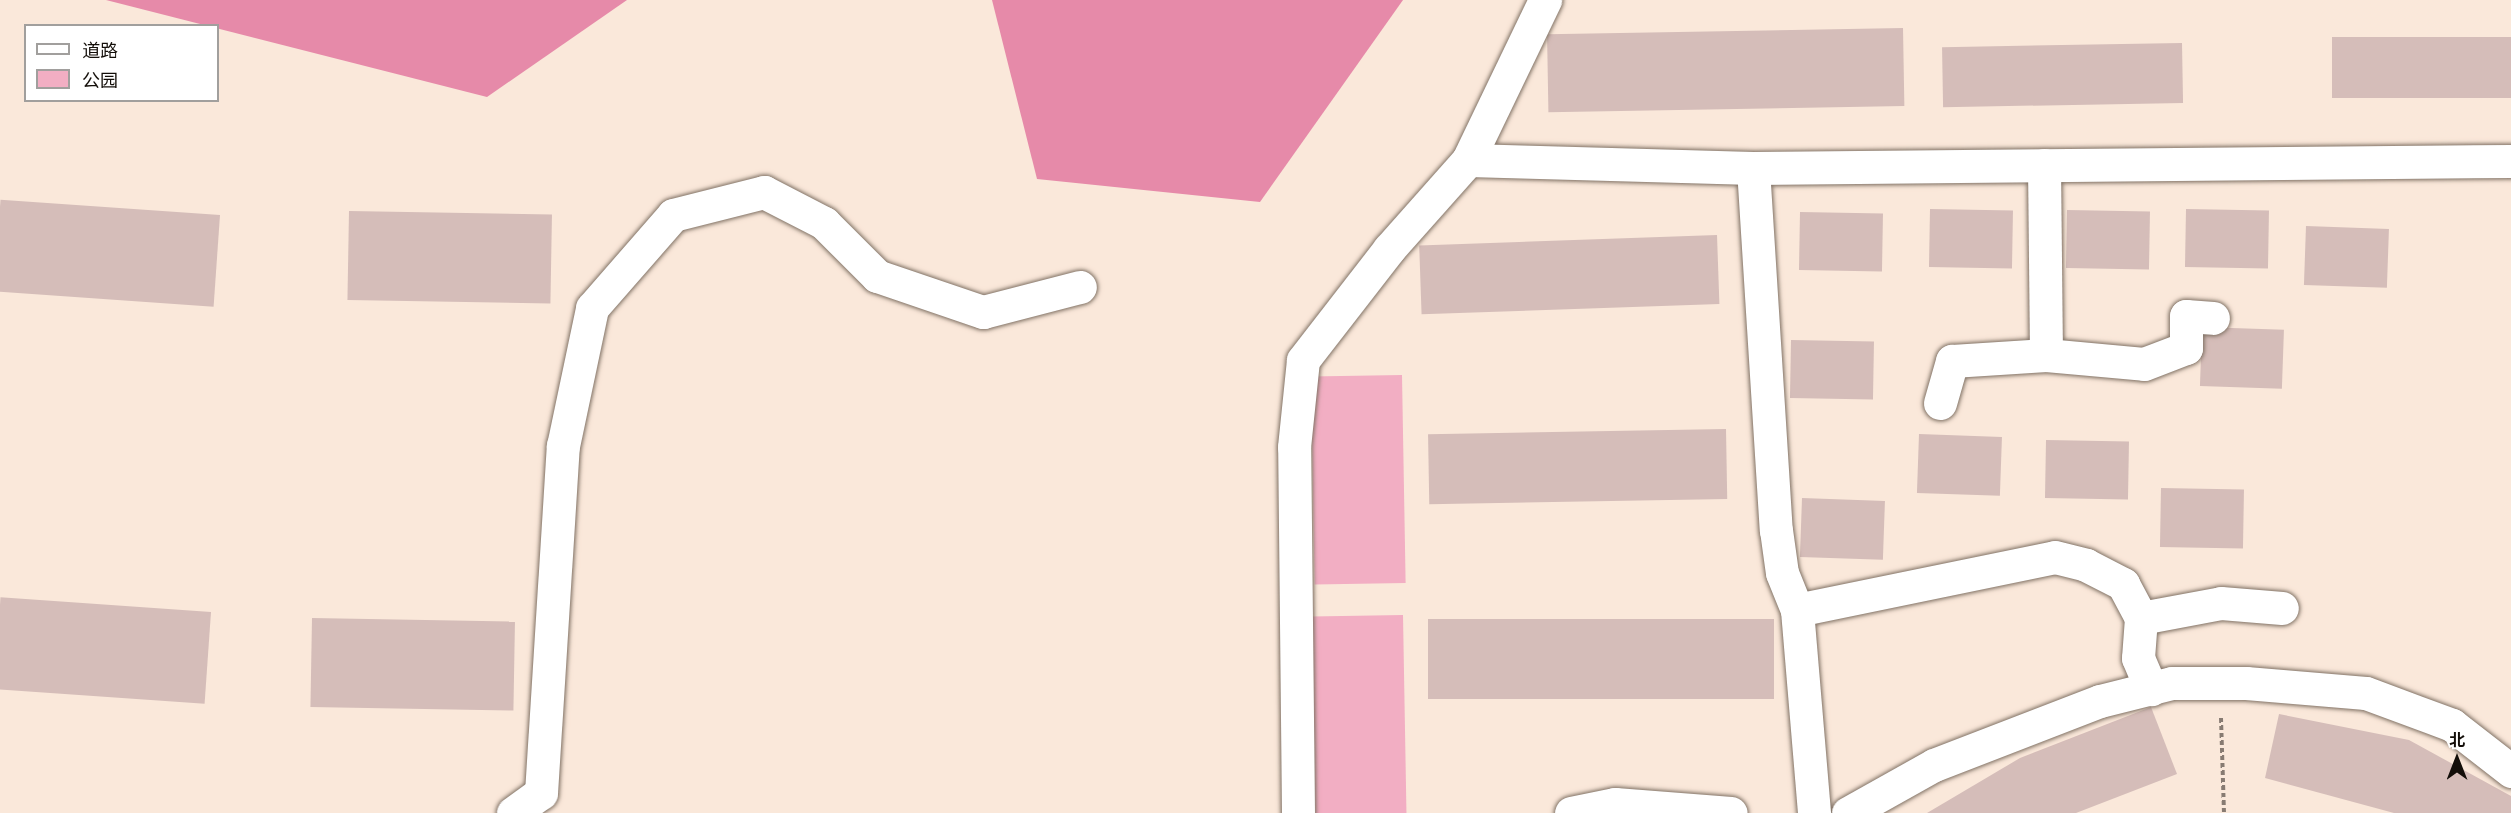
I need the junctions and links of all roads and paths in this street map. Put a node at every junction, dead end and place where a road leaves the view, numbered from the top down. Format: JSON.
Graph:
{"nodes":[{"id":1,"x":1545,"y":0,"type":"edge"},
{"id":2,"x":1468,"y":160,"type":"junction"},
{"id":3,"x":2511,"y":161,"type":"edge"},
{"id":4,"x":2044,"y":165,"type":"junction"},
{"id":5,"x":1753,"y":168,"type":"junction"},
{"id":6,"x":1080,"y":287,"type":"dead end"},
{"id":7,"x":2213,"y":318,"type":"dead end"},
{"id":8,"x":2046,"y":355,"type":"junction"},
{"id":9,"x":1940,"y":403,"type":"dead end"},
{"id":10,"x":2282,"y":608,"type":"dead end"},
{"id":11,"x":1797,"y":610,"type":"junction"},
{"id":12,"x":2141,"y":618,"type":"junction"},
{"id":13,"x":2220,"y":683,"type":"junction"},
{"id":14,"x":2151,"y":689,"type":"junction"},
{"id":15,"x":2511,"y":771,"type":"edge"},
{"id":16,"x":513,"y":813,"type":"edge"},
{"id":17,"x":1298,"y":813,"type":"edge"},
{"id":18,"x":1571,"y":813,"type":"edge"},
{"id":19,"x":1731,"y":813,"type":"edge"},
{"id":20,"x":1814,"y":813,"type":"edge"},
{"id":21,"x":1848,"y":813,"type":"edge"},
{"id":22,"x":2224,"y":813,"type":"edge"}],
"edges":[{"from":1,"to":2,"type":"street"},
{"from":2,"to":5,"type":"street"},
{"from":2,"to":17,"type":"street"},
{"from":3,"to":4,"type":"street"},
{"from":4,"to":5,"type":"street"},
{"from":4,"to":8,"type":"street"},
{"from":5,"to":11,"type":"street"},
{"from":6,"to":16,"type":"street"},
{"from":7,"to":8,"type":"street"},
{"from":8,"to":9,"type":"street"},
{"from":10,"to":12,"type":"street"},
{"from":11,"to":12,"type":"street"},
{"from":11,"to":20,"type":"street"},
{"from":12,"to":14,"type":"street"},
{"from":13,"to":14,"type":"street"},
{"from":13,"to":15,"type":"street"},
{"from":13,"to":22,"type":"path"},
{"from":14,"to":21,"type":"street"},
{"from":18,"to":19,"type":"street"}]}
